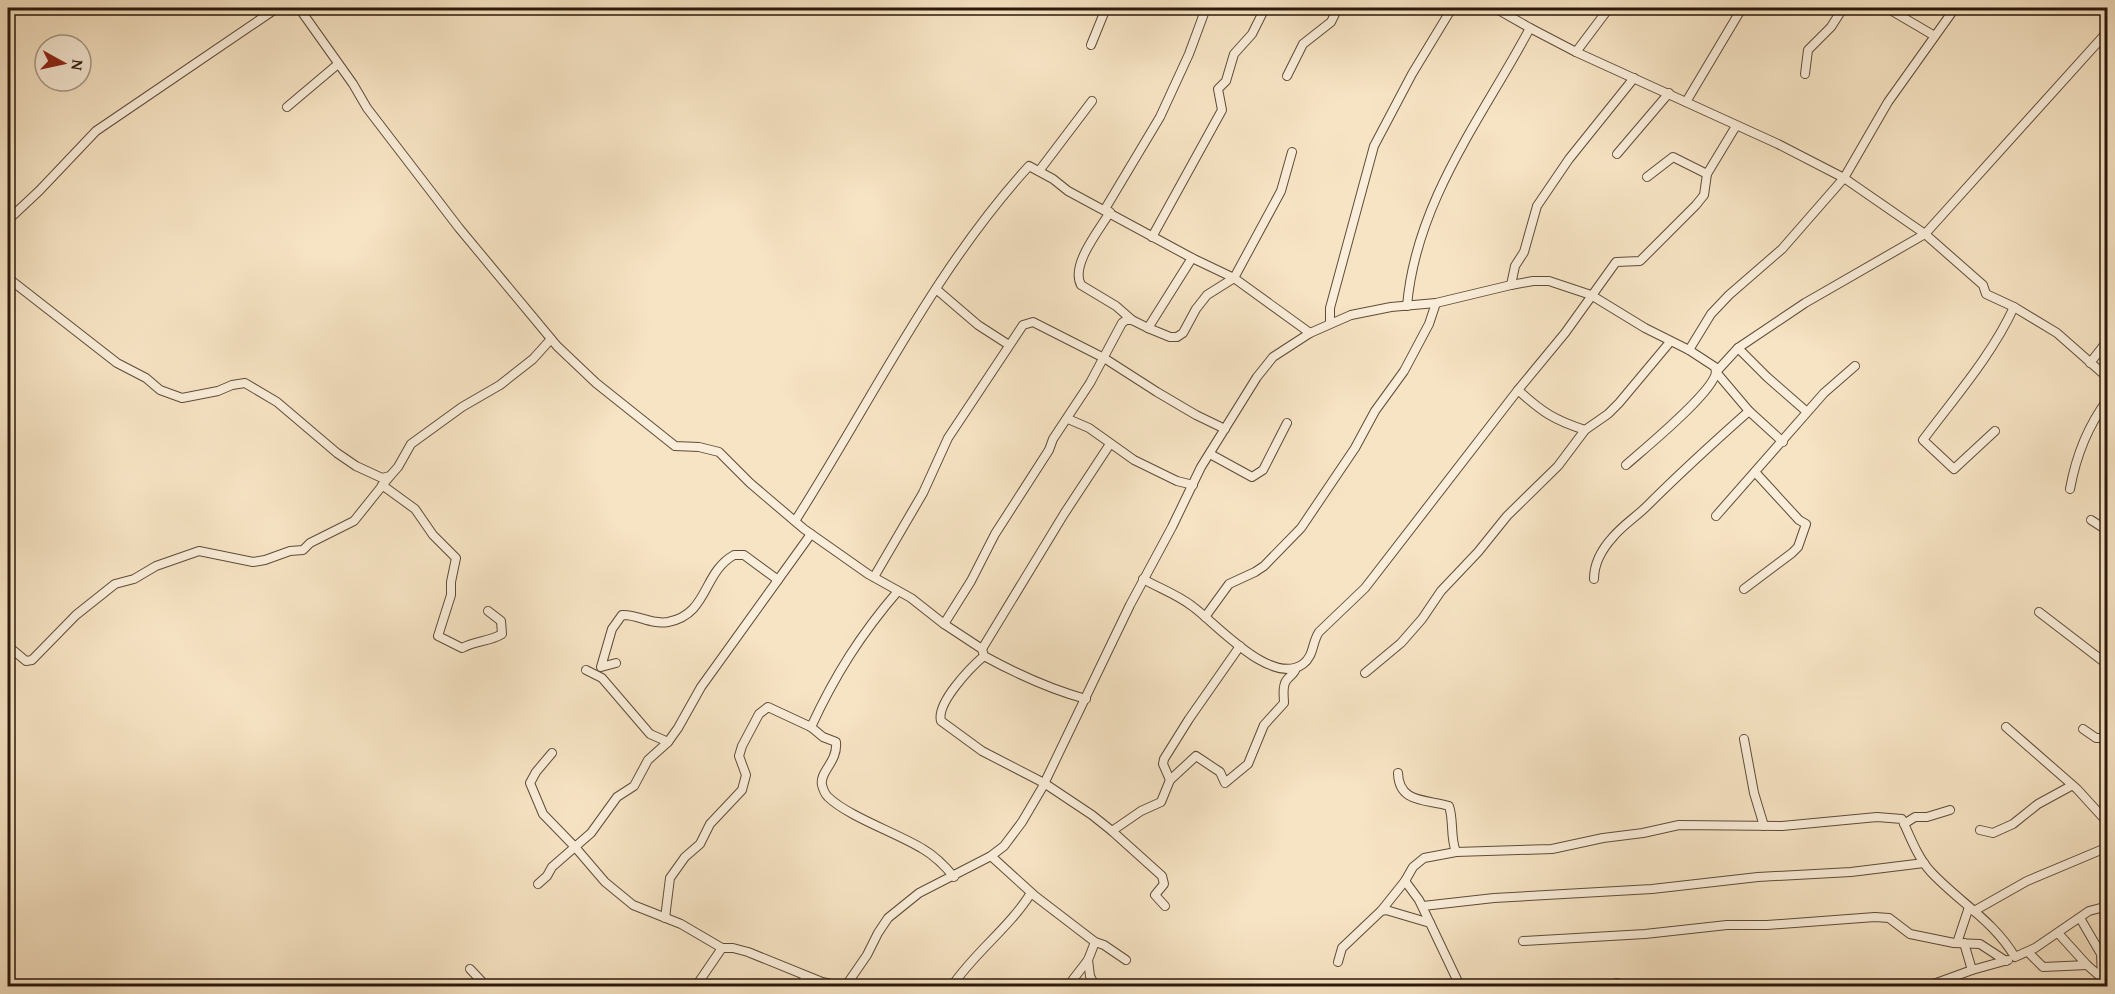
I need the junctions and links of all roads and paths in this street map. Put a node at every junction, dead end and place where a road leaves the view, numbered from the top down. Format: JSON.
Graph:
{"nodes":[{"id":1,"x":277,"y":8,"type":"edge"},
{"id":2,"x":299,"y":8,"type":"edge"},
{"id":3,"x":1106,"y":8,"type":"edge"},
{"id":4,"x":1206,"y":8,"type":"edge"},
{"id":5,"x":1338,"y":8,"type":"edge"},
{"id":6,"x":1452,"y":8,"type":"edge"},
{"id":7,"x":1499,"y":8,"type":"edge"},
{"id":8,"x":1609,"y":8,"type":"edge"},
{"id":9,"x":1742,"y":8,"type":"edge"},
{"id":10,"x":1843,"y":8,"type":"edge"},
{"id":11,"x":1887,"y":8,"type":"edge"},
{"id":12,"x":1955,"y":8,"type":"edge"},
{"id":13,"x":1261,"y":9,"type":"edge"},
{"id":14,"x":1530,"y":28,"type":"junction"},
{"id":15,"x":2108,"y":31,"type":"edge"},
{"id":16,"x":1933,"y":36,"type":"junction"},
{"id":17,"x":1091,"y":45,"type":"dead end"},
{"id":18,"x":1576,"y":52,"type":"junction"},
{"id":19,"x":338,"y":64,"type":"junction"},
{"id":20,"x":1805,"y":74,"type":"dead end"},
{"id":21,"x":1287,"y":76,"type":"dead end"},
{"id":22,"x":1634,"y":78,"type":"junction"},
{"id":23,"x":1669,"y":93,"type":"junction"},
{"id":24,"x":1092,"y":101,"type":"dead end"},
{"id":25,"x":1686,"y":102,"type":"junction"},
{"id":26,"x":287,"y":107,"type":"dead end"},
{"id":27,"x":1736,"y":126,"type":"junction"},
{"id":28,"x":1292,"y":152,"type":"dead end"},
{"id":29,"x":1617,"y":154,"type":"dead end"},
{"id":30,"x":1039,"y":171,"type":"junction"},
{"id":31,"x":1707,"y":174,"type":"junction"},
{"id":32,"x":1647,"y":177,"type":"dead end"},
{"id":33,"x":1844,"y":178,"type":"junction"},
{"id":34,"x":1107,"y":211,"type":"junction"},
{"id":35,"x":8,"y":220,"type":"edge"},
{"id":36,"x":1925,"y":234,"type":"junction"},
{"id":37,"x":1152,"y":237,"type":"junction"},
{"id":38,"x":1192,"y":258,"type":"junction"},
{"id":39,"x":8,"y":278,"type":"edge"},
{"id":40,"x":1234,"y":278,"type":"junction"},
{"id":41,"x":1511,"y":285,"type":"junction"},
{"id":42,"x":936,"y":289,"type":"junction"},
{"id":43,"x":1591,"y":295,"type":"junction"},
{"id":44,"x":1436,"y":303,"type":"junction"},
{"id":45,"x":1407,"y":306,"type":"junction"},
{"id":46,"x":2014,"y":307,"type":"junction"},
{"id":47,"x":1132,"y":320,"type":"junction"},
{"id":48,"x":1330,"y":323,"type":"junction"},
{"id":49,"x":1148,"y":328,"type":"junction"},
{"id":50,"x":1310,"y":333,"type":"junction"},
{"id":51,"x":551,"y":339,"type":"junction"},
{"id":52,"x":2108,"y":340,"type":"edge"},
{"id":53,"x":1670,"y":342,"type":"junction"},
{"id":54,"x":1009,"y":345,"type":"junction"},
{"id":55,"x":1738,"y":348,"type":"junction"},
{"id":56,"x":1689,"y":350,"type":"junction"},
{"id":57,"x":1104,"y":358,"type":"junction"},
{"id":58,"x":2090,"y":363,"type":"junction"},
{"id":59,"x":1855,"y":366,"type":"dead end"},
{"id":60,"x":1716,"y":372,"type":"junction"},
{"id":61,"x":2108,"y":378,"type":"edge"},
{"id":62,"x":1518,"y":390,"type":"junction"},
{"id":63,"x":2108,"y":399,"type":"edge"},
{"id":64,"x":1749,"y":411,"type":"junction"},
{"id":65,"x":1807,"y":412,"type":"junction"},
{"id":66,"x":1068,"y":418,"type":"junction"},
{"id":67,"x":1287,"y":423,"type":"dead end"},
{"id":68,"x":1225,"y":429,"type":"junction"},
{"id":69,"x":1585,"y":430,"type":"junction"},
{"id":70,"x":1995,"y":431,"type":"dead end"},
{"id":71,"x":1783,"y":442,"type":"junction"},
{"id":72,"x":1110,"y":444,"type":"junction"},
{"id":73,"x":1210,"y":454,"type":"junction"},
{"id":74,"x":1626,"y":465,"type":"dead end"},
{"id":75,"x":1755,"y":472,"type":"junction"},
{"id":76,"x":390,"y":476,"type":"junction"},
{"id":77,"x":382,"y":485,"type":"junction"},
{"id":78,"x":1193,"y":485,"type":"junction"},
{"id":79,"x":2070,"y":489,"type":"dead end"},
{"id":80,"x":1716,"y":516,"type":"dead end"},
{"id":81,"x":2091,"y":520,"type":"dead end"},
{"id":82,"x":795,"y":521,"type":"junction"},
{"id":83,"x":2108,"y":531,"type":"edge"},
{"id":84,"x":811,"y":534,"type":"junction"},
{"id":85,"x":874,"y":577,"type":"junction"},
{"id":86,"x":1143,"y":579,"type":"junction"},
{"id":87,"x":1594,"y":579,"type":"dead end"},
{"id":88,"x":778,"y":580,"type":"junction"},
{"id":89,"x":1744,"y":589,"type":"dead end"},
{"id":90,"x":898,"y":591,"type":"junction"},
{"id":91,"x":488,"y":610,"type":"dead end"},
{"id":92,"x":2039,"y":612,"type":"dead end"},
{"id":93,"x":1205,"y":617,"type":"junction"},
{"id":94,"x":944,"y":624,"type":"junction"},
{"id":95,"x":8,"y":646,"type":"edge"},
{"id":96,"x":1240,"y":646,"type":"junction"},
{"id":97,"x":983,"y":652,"type":"junction"},
{"id":98,"x":616,"y":663,"type":"dead end"},
{"id":99,"x":2108,"y":665,"type":"edge"},
{"id":100,"x":1296,"y":668,"type":"junction"},
{"id":101,"x":586,"y":670,"type":"dead end"},
{"id":102,"x":1365,"y":674,"type":"dead end"},
{"id":103,"x":1086,"y":699,"type":"junction"},
{"id":104,"x":811,"y":727,"type":"junction"},
{"id":105,"x":2006,"y":727,"type":"dead end"},
{"id":106,"x":2083,"y":729,"type":"dead end"},
{"id":107,"x":2108,"y":731,"type":"edge"},
{"id":108,"x":1744,"y":740,"type":"dead end"},
{"id":109,"x":668,"y":742,"type":"junction"},
{"id":110,"x":552,"y":753,"type":"dead end"},
{"id":111,"x":1398,"y":773,"type":"dead end"},
{"id":112,"x":1170,"y":780,"type":"junction"},
{"id":113,"x":1044,"y":783,"type":"junction"},
{"id":114,"x":2071,"y":786,"type":"junction"},
{"id":115,"x":1950,"y":810,"type":"dead end"},
{"id":116,"x":2108,"y":823,"type":"edge"},
{"id":117,"x":1904,"y":824,"type":"junction"},
{"id":118,"x":1764,"y":826,"type":"junction"},
{"id":119,"x":1980,"y":830,"type":"dead end"},
{"id":120,"x":1112,"y":831,"type":"junction"},
{"id":121,"x":574,"y":847,"type":"junction"},
{"id":122,"x":2108,"y":848,"type":"edge"},
{"id":123,"x":1456,"y":852,"type":"junction"},
{"id":124,"x":991,"y":856,"type":"junction"},
{"id":125,"x":1924,"y":863,"type":"junction"},
{"id":126,"x":954,"y":877,"type":"junction"},
{"id":127,"x":1405,"y":881,"type":"junction"},
{"id":128,"x":538,"y":884,"type":"dead end"},
{"id":129,"x":1031,"y":893,"type":"junction"},
{"id":130,"x":1165,"y":906,"type":"dead end"},
{"id":131,"x":1423,"y":906,"type":"junction"},
{"id":132,"x":2108,"y":906,"type":"edge"},
{"id":133,"x":1971,"y":909,"type":"junction"},
{"id":134,"x":1381,"y":911,"type":"junction"},
{"id":135,"x":665,"y":918,"type":"junction"},
{"id":136,"x":2080,"y":918,"type":"junction"},
{"id":137,"x":1430,"y":923,"type":"junction"},
{"id":138,"x":2058,"y":933,"type":"junction"},
{"id":139,"x":1523,"y":941,"type":"dead end"},
{"id":140,"x":1095,"y":942,"type":"junction"},
{"id":141,"x":1961,"y":943,"type":"junction"},
{"id":142,"x":722,"y":948,"type":"junction"},
{"id":143,"x":2028,"y":951,"type":"junction"},
{"id":144,"x":2101,"y":954,"type":"junction"},
{"id":145,"x":2015,"y":957,"type":"junction"},
{"id":146,"x":1088,"y":960,"type":"junction"},
{"id":147,"x":1126,"y":960,"type":"dead end"},
{"id":148,"x":2007,"y":961,"type":"junction"},
{"id":149,"x":2108,"y":961,"type":"edge"},
{"id":150,"x":1338,"y":962,"type":"dead end"},
{"id":151,"x":2087,"y":965,"type":"junction"},
{"id":152,"x":470,"y":969,"type":"dead end"},
{"id":153,"x":1972,"y":970,"type":"junction"},
{"id":154,"x":808,"y":977,"type":"junction"},
{"id":155,"x":2105,"y":981,"type":"edge"},
{"id":156,"x":842,"y":986,"type":"edge"},
{"id":157,"x":486,"y":987,"type":"edge"},
{"id":158,"x":696,"y":987,"type":"edge"},
{"id":159,"x":797,"y":987,"type":"edge"},
{"id":160,"x":952,"y":987,"type":"edge"},
{"id":161,"x":1068,"y":987,"type":"edge"},
{"id":162,"x":1095,"y":987,"type":"edge"},
{"id":163,"x":1460,"y":987,"type":"edge"},
{"id":164,"x":1928,"y":987,"type":"edge"}],
"edges":[{"from":1,"to":35,"type":"street"},
{"from":2,"to":19,"type":"street"},
{"from":3,"to":17,"type":"street"},
{"from":4,"to":34,"type":"street"},
{"from":5,"to":21,"type":"street"},
{"from":6,"to":48,"type":"street"},
{"from":7,"to":14,"type":"street"},
{"from":8,"to":18,"type":"street"},
{"from":9,"to":25,"type":"street"},
{"from":10,"to":20,"type":"street"},
{"from":11,"to":16,"type":"street"},
{"from":12,"to":16,"type":"street"},
{"from":13,"to":37,"type":"street"},
{"from":14,"to":18,"type":"street"},
{"from":14,"to":45,"type":"street"},
{"from":15,"to":36,"type":"street"},
{"from":16,"to":33,"type":"street"},
{"from":18,"to":22,"type":"street"},
{"from":19,"to":26,"type":"street"},
{"from":19,"to":51,"type":"street"},
{"from":22,"to":23,"type":"street"},
{"from":22,"to":41,"type":"street"},
{"from":23,"to":25,"type":"street"},
{"from":23,"to":29,"type":"street"},
{"from":24,"to":30,"type":"street"},
{"from":25,"to":27,"type":"street"},
{"from":27,"to":31,"type":"street"},
{"from":27,"to":33,"type":"street"},
{"from":28,"to":40,"type":"street"},
{"from":30,"to":34,"type":"street"},
{"from":30,"to":42,"type":"street"},
{"from":31,"to":32,"type":"street"},
{"from":31,"to":43,"type":"street"},
{"from":33,"to":36,"type":"street"},
{"from":33,"to":56,"type":"street"},
{"from":34,"to":37,"type":"street"},
{"from":34,"to":47,"type":"street"},
{"from":36,"to":46,"type":"street"},
{"from":36,"to":55,"type":"street"},
{"from":37,"to":38,"type":"street"},
{"from":38,"to":40,"type":"street"},
{"from":38,"to":49,"type":"street"},
{"from":39,"to":76,"type":"street"},
{"from":40,"to":49,"type":"street"},
{"from":40,"to":50,"type":"street"},
{"from":41,"to":43,"type":"street"},
{"from":41,"to":44,"type":"street"},
{"from":42,"to":54,"type":"street"},
{"from":42,"to":82,"type":"street"},
{"from":43,"to":53,"type":"street"},
{"from":43,"to":62,"type":"street"},
{"from":44,"to":45,"type":"street"},
{"from":44,"to":93,"type":"street"},
{"from":45,"to":48,"type":"street"},
{"from":46,"to":58,"type":"street"},
{"from":46,"to":70,"type":"street"},
{"from":47,"to":49,"type":"street"},
{"from":47,"to":57,"type":"street"},
{"from":48,"to":50,"type":"street"},
{"from":50,"to":68,"type":"street"},
{"from":51,"to":76,"type":"street"},
{"from":51,"to":82,"type":"street"},
{"from":52,"to":58,"type":"street"},
{"from":53,"to":56,"type":"street"},
{"from":53,"to":69,"type":"street"},
{"from":54,"to":57,"type":"street"},
{"from":54,"to":85,"type":"street"},
{"from":55,"to":60,"type":"street"},
{"from":55,"to":65,"type":"street"},
{"from":56,"to":60,"type":"street"},
{"from":57,"to":66,"type":"street"},
{"from":57,"to":68,"type":"street"},
{"from":58,"to":61,"type":"street"},
{"from":59,"to":65,"type":"street"},
{"from":60,"to":64,"type":"street"},
{"from":60,"to":74,"type":"street"},
{"from":62,"to":69,"type":"street"},
{"from":62,"to":100,"type":"street"},
{"from":63,"to":79,"type":"street"},
{"from":64,"to":71,"type":"street"},
{"from":64,"to":87,"type":"street"},
{"from":65,"to":71,"type":"street"},
{"from":66,"to":72,"type":"street"},
{"from":66,"to":94,"type":"street"},
{"from":67,"to":73,"type":"street"},
{"from":68,"to":73,"type":"street"},
{"from":69,"to":102,"type":"street"},
{"from":71,"to":75,"type":"street"},
{"from":72,"to":78,"type":"street"},
{"from":72,"to":97,"type":"street"},
{"from":73,"to":78,"type":"street"},
{"from":75,"to":80,"type":"street"},
{"from":75,"to":89,"type":"street"},
{"from":76,"to":77,"type":"street"},
{"from":77,"to":91,"type":"street"},
{"from":77,"to":95,"type":"street"},
{"from":78,"to":86,"type":"street"},
{"from":81,"to":83,"type":"street"},
{"from":82,"to":84,"type":"street"},
{"from":84,"to":85,"type":"street"},
{"from":84,"to":88,"type":"street"},
{"from":85,"to":90,"type":"street"},
{"from":86,"to":93,"type":"street"},
{"from":86,"to":103,"type":"street"},
{"from":88,"to":98,"type":"street"},
{"from":88,"to":109,"type":"street"},
{"from":90,"to":94,"type":"street"},
{"from":90,"to":104,"type":"street"},
{"from":92,"to":99,"type":"street"},
{"from":93,"to":96,"type":"street"},
{"from":94,"to":97,"type":"street"},
{"from":96,"to":100,"type":"street"},
{"from":96,"to":112,"type":"street"},
{"from":97,"to":103,"type":"street"},
{"from":97,"to":113,"type":"street"},
{"from":100,"to":112,"type":"street"},
{"from":101,"to":109,"type":"street"},
{"from":103,"to":113,"type":"street"},
{"from":104,"to":126,"type":"street"},
{"from":104,"to":135,"type":"street"},
{"from":105,"to":114,"type":"street"},
{"from":106,"to":107,"type":"street"},
{"from":108,"to":118,"type":"street"},
{"from":109,"to":121,"type":"street"},
{"from":110,"to":121,"type":"street"},
{"from":111,"to":123,"type":"street"},
{"from":112,"to":120,"type":"street"},
{"from":113,"to":120,"type":"street"},
{"from":113,"to":124,"type":"street"},
{"from":114,"to":116,"type":"street"},
{"from":114,"to":119,"type":"street"},
{"from":115,"to":117,"type":"street"},
{"from":117,"to":118,"type":"street"},
{"from":117,"to":125,"type":"street"},
{"from":118,"to":123,"type":"street"},
{"from":120,"to":130,"type":"street"},
{"from":121,"to":128,"type":"street"},
{"from":121,"to":135,"type":"street"},
{"from":122,"to":133,"type":"street"},
{"from":123,"to":127,"type":"street"},
{"from":124,"to":126,"type":"street"},
{"from":124,"to":129,"type":"street"},
{"from":125,"to":131,"type":"street"},
{"from":125,"to":133,"type":"street"},
{"from":126,"to":156,"type":"street"},
{"from":127,"to":131,"type":"street"},
{"from":127,"to":134,"type":"street"},
{"from":129,"to":140,"type":"street"},
{"from":129,"to":160,"type":"street"},
{"from":131,"to":137,"type":"street"},
{"from":132,"to":136,"type":"street"},
{"from":133,"to":141,"type":"street"},
{"from":133,"to":145,"type":"street"},
{"from":134,"to":137,"type":"street"},
{"from":134,"to":150,"type":"street"},
{"from":135,"to":142,"type":"street"},
{"from":136,"to":138,"type":"street"},
{"from":136,"to":144,"type":"street"},
{"from":137,"to":163,"type":"street"},
{"from":138,"to":143,"type":"street"},
{"from":138,"to":151,"type":"street"},
{"from":139,"to":141,"type":"street"},
{"from":140,"to":146,"type":"street"},
{"from":140,"to":147,"type":"street"},
{"from":141,"to":148,"type":"street"},
{"from":141,"to":153,"type":"street"},
{"from":142,"to":154,"type":"street"},
{"from":142,"to":158,"type":"street"},
{"from":143,"to":145,"type":"street"},
{"from":143,"to":151,"type":"street"},
{"from":144,"to":149,"type":"street"},
{"from":144,"to":155,"type":"street"},
{"from":145,"to":148,"type":"street"},
{"from":146,"to":161,"type":"street"},
{"from":146,"to":162,"type":"street"},
{"from":148,"to":153,"type":"street"},
{"from":151,"to":155,"type":"street"},
{"from":152,"to":157,"type":"street"},
{"from":153,"to":164,"type":"street"},
{"from":154,"to":156,"type":"street"},
{"from":154,"to":159,"type":"street"}]}
